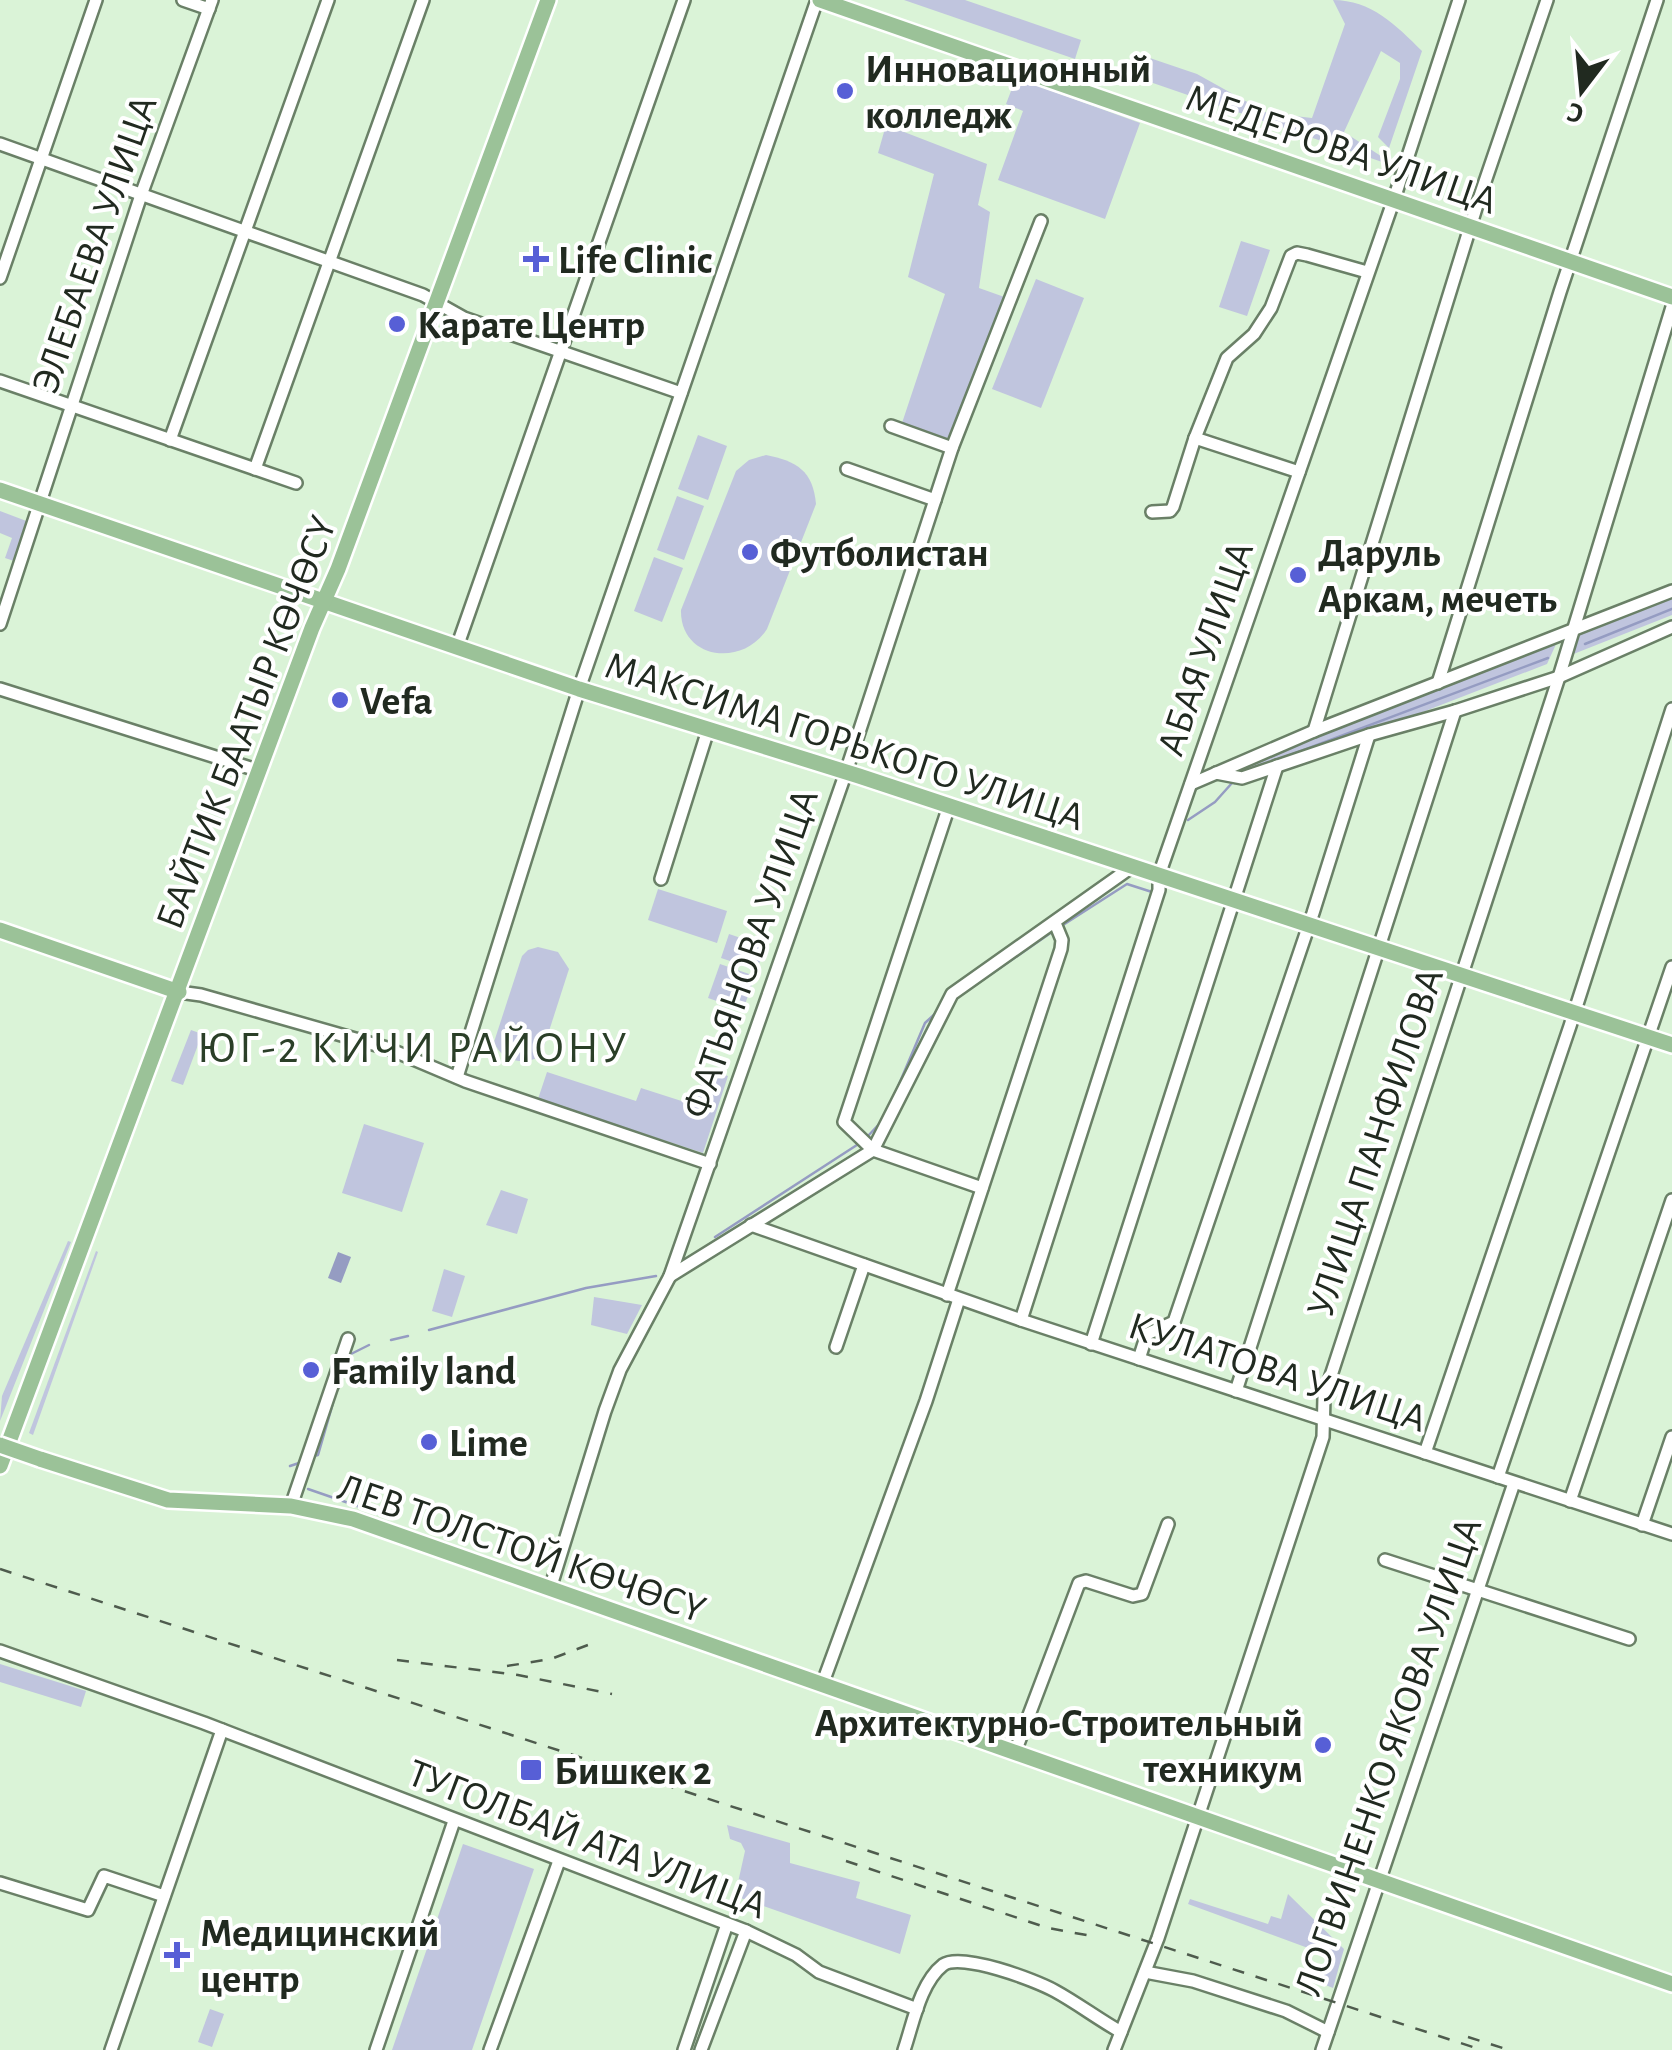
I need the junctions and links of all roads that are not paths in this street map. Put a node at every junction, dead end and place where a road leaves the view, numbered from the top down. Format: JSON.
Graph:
{"nodes":[{"id":1,"x":96,"y":0,"type":"edge"},
{"id":2,"x":183,"y":0,"type":"edge"},
{"id":3,"x":328,"y":0,"type":"edge"},
{"id":4,"x":423,"y":0,"type":"edge"},
{"id":5,"x":548,"y":0,"type":"edge"},
{"id":6,"x":684,"y":0,"type":"edge"},
{"id":7,"x":819,"y":0,"type":"edge"},
{"id":8,"x":1459,"y":0,"type":"edge"},
{"id":9,"x":1547,"y":0,"type":"edge"},
{"id":10,"x":1657,"y":0,"type":"edge"},
{"id":11,"x":210,"y":4,"type":"edge"},
{"id":12,"x":0,"y":144,"type":"edge"},
{"id":13,"x":41,"y":159,"type":"junction"},
{"id":14,"x":141,"y":195,"type":"junction"},
{"id":15,"x":1393,"y":202,"type":"junction"},
{"id":16,"x":1041,"y":221,"type":"dead end"},
{"id":17,"x":1470,"y":228,"type":"junction"},
{"id":18,"x":245,"y":231,"type":"junction"},
{"id":19,"x":330,"y":261,"type":"junction"},
{"id":20,"x":1570,"y":262,"type":"junction"},
{"id":21,"x":1367,"y":272,"type":"junction"},
{"id":22,"x":0,"y":278,"type":"edge"},
{"id":23,"x":1672,"y":297,"type":"edge"},
{"id":24,"x":437,"y":301,"type":"junction"},
{"id":25,"x":1672,"y":307,"type":"edge"},
{"id":26,"x":558,"y":353,"type":"junction"},
{"id":27,"x":0,"y":381,"type":"edge"},
{"id":28,"x":681,"y":393,"type":"junction"},
{"id":29,"x":71,"y":406,"type":"junction"},
{"id":30,"x":891,"y":426,"type":"dead end"},
{"id":31,"x":1195,"y":438,"type":"junction"},
{"id":32,"x":170,"y":440,"type":"junction"},
{"id":33,"x":952,"y":448,"type":"junction"},
{"id":34,"x":255,"y":469,"type":"junction"},
{"id":35,"x":847,"y":470,"type":"dead end"},
{"id":36,"x":1299,"y":472,"type":"junction"},
{"id":37,"x":296,"y":483,"type":"dead end"},
{"id":38,"x":0,"y":490,"type":"edge"},
{"id":39,"x":935,"y":500,"type":"junction"},
{"id":40,"x":39,"y":503,"type":"junction"},
{"id":41,"x":1152,"y":512,"type":"dead end"},
{"id":42,"x":1672,"y":591,"type":"edge"},
{"id":43,"x":326,"y":602,"type":"junction"},
{"id":44,"x":0,"y":624,"type":"edge"},
{"id":45,"x":1672,"y":627,"type":"edge"},
{"id":46,"x":1572,"y":631,"type":"junction"},
{"id":47,"x":457,"y":647,"type":"junction"},
{"id":48,"x":1560,"y":677,"type":"junction"},
{"id":49,"x":1438,"y":683,"type":"junction"},
{"id":50,"x":0,"y":689,"type":"edge"},
{"id":51,"x":579,"y":690,"type":"junction"},
{"id":52,"x":1672,"y":709,"type":"edge"},
{"id":53,"x":1455,"y":711,"type":"junction"},
{"id":54,"x":708,"y":730,"type":"junction"},
{"id":55,"x":1314,"y":731,"type":"junction"},
{"id":56,"x":1369,"y":735,"type":"junction"},
{"id":57,"x":1277,"y":766,"type":"junction"},
{"id":58,"x":260,"y":771,"type":"junction"},
{"id":59,"x":846,"y":772,"type":"junction"},
{"id":60,"x":1216,"y":773,"type":"junction"},
{"id":61,"x":1191,"y":784,"type":"junction"},
{"id":62,"x":949,"y":806,"type":"junction"},
{"id":63,"x":1133,"y":866,"type":"junction"},
{"id":64,"x":1160,"y":874,"type":"junction"},
{"id":65,"x":661,"y":879,"type":"dead end"},
{"id":66,"x":1234,"y":899,"type":"junction"},
{"id":67,"x":1055,"y":923,"type":"junction"},
{"id":68,"x":1309,"y":924,"type":"junction"},
{"id":69,"x":0,"y":930,"type":"edge"},
{"id":70,"x":1380,"y":948,"type":"junction"},
{"id":71,"x":1672,"y":967,"type":"edge"},
{"id":72,"x":1462,"y":974,"type":"junction"},
{"id":73,"x":179,"y":992,"type":"junction"},
{"id":74,"x":1574,"y":1012,"type":"junction"},
{"id":75,"x":1649,"y":1037,"type":"junction"},
{"id":76,"x":1672,"y":1045,"type":"edge"},
{"id":77,"x":457,"y":1076,"type":"junction"},
{"id":78,"x":874,"y":1150,"type":"junction"},
{"id":79,"x":710,"y":1164,"type":"junction"},
{"id":80,"x":982,"y":1188,"type":"junction"},
{"id":81,"x":1672,"y":1200,"type":"edge"},
{"id":82,"x":752,"y":1226,"type":"junction"},
{"id":83,"x":864,"y":1264,"type":"junction"},
{"id":84,"x":670,"y":1276,"type":"junction"},
{"id":85,"x":953,"y":1297,"type":"junction"},
{"id":86,"x":1020,"y":1320,"type":"junction"},
{"id":87,"x":348,"y":1339,"type":"dead end"},
{"id":88,"x":1092,"y":1344,"type":"junction"},
{"id":89,"x":836,"y":1347,"type":"dead end"},
{"id":90,"x":1139,"y":1359,"type":"junction"},
{"id":91,"x":1236,"y":1391,"type":"junction"},
{"id":92,"x":1323,"y":1419,"type":"junction"},
{"id":93,"x":1672,"y":1438,"type":"edge"},
{"id":94,"x":0,"y":1445,"type":"edge"},
{"id":95,"x":1425,"y":1453,"type":"junction"},
{"id":96,"x":0,"y":1466,"type":"edge"},
{"id":97,"x":1498,"y":1478,"type":"junction"},
{"id":98,"x":1514,"y":1483,"type":"junction"},
{"id":99,"x":1570,"y":1501,"type":"junction"},
{"id":100,"x":290,"y":1506,"type":"junction"},
{"id":101,"x":1168,"y":1524,"type":"dead end"},
{"id":102,"x":1642,"y":1525,"type":"junction"},
{"id":103,"x":1672,"y":1534,"type":"edge"},
{"id":104,"x":1385,"y":1560,"type":"dead end"},
{"id":105,"x":550,"y":1589,"type":"junction"},
{"id":106,"x":1478,"y":1590,"type":"junction"},
{"id":107,"x":1629,"y":1639,"type":"dead end"},
{"id":108,"x":0,"y":1651,"type":"edge"},
{"id":109,"x":822,"y":1685,"type":"junction"},
{"id":110,"x":222,"y":1730,"type":"junction"},
{"id":111,"x":1014,"y":1752,"type":"junction"},
{"id":112,"x":1197,"y":1817,"type":"junction"},
{"id":113,"x":454,"y":1821,"type":"junction"},
{"id":114,"x":558,"y":1860,"type":"junction"},
{"id":115,"x":1378,"y":1880,"type":"junction"},
{"id":116,"x":0,"y":1883,"type":"edge"},
{"id":117,"x":164,"y":1896,"type":"junction"},
{"id":118,"x":726,"y":1924,"type":"junction"},
{"id":119,"x":746,"y":1931,"type":"junction"},
{"id":120,"x":1145,"y":1972,"type":"junction"},
{"id":121,"x":1672,"y":1984,"type":"edge"},
{"id":122,"x":917,"y":2008,"type":"junction"},
{"id":123,"x":1121,"y":2032,"type":"junction"},
{"id":124,"x":1328,"y":2032,"type":"junction"},
{"id":125,"x":111,"y":2050,"type":"edge"},
{"id":126,"x":376,"y":2050,"type":"edge"},
{"id":127,"x":490,"y":2050,"type":"edge"},
{"id":128,"x":684,"y":2050,"type":"edge"},
{"id":129,"x":701,"y":2050,"type":"edge"},
{"id":130,"x":904,"y":2050,"type":"edge"},
{"id":131,"x":1114,"y":2050,"type":"edge"},
{"id":132,"x":1322,"y":2050,"type":"edge"}],
"edges":[{"from":1,"to":13,"type":"street"},
{"from":2,"to":11,"type":"street"},
{"from":3,"to":18,"type":"street"},
{"from":4,"to":19,"type":"street"},
{"from":5,"to":24,"type":"main road","name":"БАЙТИК БААТЫР КӨЧӨСҮ"},
{"from":6,"to":26,"type":"street"},
{"from":7,"to":15,"type":"main road","name":"МЕДЕРОВА УЛИЦА"},
{"from":7,"to":28,"type":"street"},
{"from":8,"to":15,"type":"street","name":"АБАЯ УЛИЦА"},
{"from":9,"to":17,"type":"street"},
{"from":10,"to":20,"type":"street"},
{"from":11,"to":14,"type":"street","name":"ЭЛЕБАЕВА УЛИЦА"},
{"from":12,"to":13,"type":"street"},
{"from":13,"to":14,"type":"street"},
{"from":13,"to":22,"type":"street"},
{"from":14,"to":18,"type":"street"},
{"from":14,"to":29,"type":"street","name":"ЭЛЕБАЕВА УЛИЦА"},
{"from":15,"to":17,"type":"main road","name":"МЕДЕРОВА УЛИЦА"},
{"from":15,"to":21,"type":"street","name":"АБАЯ УЛИЦА"},
{"from":16,"to":33,"type":"street","name":"ФАТЬЯНОВА УЛИЦА"},
{"from":17,"to":20,"type":"main road","name":"МЕДЕРОВА УЛИЦА"},
{"from":17,"to":55,"type":"street"},
{"from":18,"to":19,"type":"street"},
{"from":18,"to":32,"type":"street"},
{"from":19,"to":24,"type":"street"},
{"from":19,"to":34,"type":"street"},
{"from":20,"to":23,"type":"main road","name":"МЕДЕРОВА УЛИЦА"},
{"from":20,"to":49,"type":"street"},
{"from":21,"to":31,"type":"street"},
{"from":21,"to":36,"type":"street","name":"АБАЯ УЛИЦА"},
{"from":24,"to":26,"type":"street"},
{"from":24,"to":43,"type":"main road","name":"БАЙТИК БААТЫР КӨЧӨСҮ"},
{"from":25,"to":46,"type":"street","name":"УЛИЦА ПАНФИЛОВА"},
{"from":26,"to":28,"type":"street"},
{"from":26,"to":47,"type":"street"},
{"from":27,"to":29,"type":"street"},
{"from":28,"to":51,"type":"street"},
{"from":29,"to":32,"type":"street"},
{"from":29,"to":40,"type":"street","name":"ЭЛЕБАЕВА УЛИЦА"},
{"from":30,"to":33,"type":"street"},
{"from":31,"to":36,"type":"street"},
{"from":31,"to":41,"type":"street"},
{"from":32,"to":34,"type":"street"},
{"from":33,"to":39,"type":"street","name":"ФАТЬЯНОВА УЛИЦА"},
{"from":34,"to":37,"type":"street"},
{"from":35,"to":39,"type":"street"},
{"from":36,"to":61,"type":"street","name":"АБАЯ УЛИЦА"},
{"from":38,"to":40,"type":"main road","name":"МАКСИМА ГОРЬКОГО УЛИЦА"},
{"from":39,"to":59,"type":"street","name":"ФАТЬЯНОВА УЛИЦА"},
{"from":40,"to":43,"type":"main road","name":"МАКСИМА ГОРЬКОГО УЛИЦА"},
{"from":40,"to":44,"type":"street","name":"ЭЛЕБАЕВА УЛИЦА"},
{"from":42,"to":46,"type":"street"},
{"from":43,"to":47,"type":"main road","name":"МАКСИМА ГОРЬКОГО УЛИЦА"},
{"from":43,"to":58,"type":"main road","name":"БАЙТИК БААТЫР КӨЧӨСҮ"},
{"from":45,"to":48,"type":"street"},
{"from":46,"to":48,"type":"street","name":"УЛИЦА ПАНФИЛОВА"},
{"from":46,"to":49,"type":"street"},
{"from":47,"to":51,"type":"main road","name":"МАКСИМА ГОРЬКОГО УЛИЦА"},
{"from":48,"to":53,"type":"street"},
{"from":48,"to":72,"type":"street","name":"УЛИЦА ПАНФИЛОВА"},
{"from":49,"to":55,"type":"street"},
{"from":50,"to":58,"type":"street"},
{"from":51,"to":54,"type":"main road","name":"МАКСИМА ГОРЬКОГО УЛИЦА"},
{"from":51,"to":77,"type":"street"},
{"from":52,"to":74,"type":"street"},
{"from":53,"to":56,"type":"street"},
{"from":53,"to":70,"type":"street"},
{"from":54,"to":59,"type":"main road","name":"МАКСИМА ГОРЬКОГО УЛИЦА"},
{"from":54,"to":65,"type":"street"},
{"from":55,"to":60,"type":"street"},
{"from":56,"to":57,"type":"street"},
{"from":56,"to":68,"type":"street"},
{"from":57,"to":60,"type":"street"},
{"from":57,"to":66,"type":"street"},
{"from":58,"to":73,"type":"main road","name":"БАЙТИК БААТЫР КӨЧӨСҮ"},
{"from":59,"to":62,"type":"main road","name":"МАКСИМА ГОРЬКОГО УЛИЦА"},
{"from":59,"to":79,"type":"street","name":"ФАТЬЯНОВА УЛИЦА"},
{"from":60,"to":61,"type":"street"},
{"from":61,"to":64,"type":"street","name":"АБАЯ УЛИЦА"},
{"from":62,"to":63,"type":"main road","name":"МАКСИМА ГОРЬКОГО УЛИЦА"},
{"from":62,"to":78,"type":"street"},
{"from":63,"to":64,"type":"main road","name":"МАКСИМА ГОРЬКОГО УЛИЦА"},
{"from":63,"to":67,"type":"street"},
{"from":64,"to":66,"type":"main road","name":"МАКСИМА ГОРЬКОГО УЛИЦА"},
{"from":64,"to":86,"type":"street","name":"АБАЯ УЛИЦА"},
{"from":66,"to":68,"type":"main road","name":"МАКСИМА ГОРЬКОГО УЛИЦА"},
{"from":66,"to":88,"type":"street"},
{"from":67,"to":78,"type":"street"},
{"from":67,"to":80,"type":"street"},
{"from":68,"to":70,"type":"main road","name":"МАКСИМА ГОРЬКОГО УЛИЦА"},
{"from":68,"to":90,"type":"street"},
{"from":69,"to":73,"type":"main road"},
{"from":70,"to":72,"type":"main road","name":"МАКСИМА ГОРЬКОГО УЛИЦА"},
{"from":70,"to":91,"type":"street"},
{"from":71,"to":75,"type":"street"},
{"from":72,"to":74,"type":"main road","name":"МАКСИМА ГОРЬКОГО УЛИЦА"},
{"from":72,"to":92,"type":"street","name":"УЛИЦА ПАНФИЛОВА"},
{"from":73,"to":77,"type":"street"},
{"from":73,"to":96,"type":"main road","name":"БАЙТИК БААТЫР КӨЧӨСҮ"},
{"from":74,"to":75,"type":"main road","name":"МАКСИМА ГОРЬКОГО УЛИЦА"},
{"from":74,"to":95,"type":"street"},
{"from":75,"to":76,"type":"main road","name":"МАКСИМА ГОРЬКОГО УЛИЦА"},
{"from":75,"to":97,"type":"street"},
{"from":77,"to":79,"type":"street"},
{"from":78,"to":80,"type":"street"},
{"from":78,"to":82,"type":"street"},
{"from":79,"to":84,"type":"street","name":"ФАТЬЯНОВА УЛИЦА"},
{"from":80,"to":85,"type":"street"},
{"from":81,"to":99,"type":"street"},
{"from":82,"to":83,"type":"street","name":"КУЛАТОВА УЛИЦА"},
{"from":82,"to":84,"type":"street"},
{"from":83,"to":85,"type":"street","name":"КУЛАТОВА УЛИЦА"},
{"from":83,"to":89,"type":"street"},
{"from":84,"to":105,"type":"street","name":"ФАТЬЯНОВА УЛИЦА"},
{"from":85,"to":86,"type":"street","name":"КУЛАТОВА УЛИЦА"},
{"from":85,"to":109,"type":"street"},
{"from":86,"to":88,"type":"street","name":"КУЛАТОВА УЛИЦА"},
{"from":87,"to":100,"type":"street"},
{"from":88,"to":90,"type":"street","name":"КУЛАТОВА УЛИЦА"},
{"from":90,"to":91,"type":"street","name":"КУЛАТОВА УЛИЦА"},
{"from":91,"to":92,"type":"street","name":"КУЛАТОВА УЛИЦА"},
{"from":92,"to":95,"type":"street","name":"КУЛАТОВА УЛИЦА"},
{"from":92,"to":112,"type":"street","name":"УЛИЦА ПАНФИЛОВА"},
{"from":93,"to":102,"type":"street"},
{"from":94,"to":100,"type":"main road","name":"ЛЕВ ТОЛСТОЙ КӨЧӨСҮ","bridge":true},
{"from":95,"to":97,"type":"street","name":"КУЛАТОВА УЛИЦА"},
{"from":97,"to":98,"type":"street","name":"КУЛАТОВА УЛИЦА"},
{"from":98,"to":99,"type":"street","name":"КУЛАТОВА УЛИЦА"},
{"from":98,"to":106,"type":"street","name":"ЛОГВИНЕНКО ЯКОВА УЛИЦА"},
{"from":99,"to":102,"type":"street","name":"КУЛАТОВА УЛИЦА"},
{"from":100,"to":105,"type":"main road","name":"ЛЕВ ТОЛСТОЙ КӨЧӨСҮ"},
{"from":101,"to":111,"type":"street"},
{"from":102,"to":103,"type":"street","name":"КУЛАТОВА УЛИЦА"},
{"from":104,"to":106,"type":"street"},
{"from":105,"to":109,"type":"main road","name":"ЛЕВ ТОЛСТОЙ КӨЧӨСҮ"},
{"from":106,"to":107,"type":"street"},
{"from":106,"to":115,"type":"street","name":"ЛОГВИНЕНКО ЯКОВА УЛИЦА"},
{"from":108,"to":110,"type":"street","name":"ТУГОЛБАЙ АТА УЛИЦА"},
{"from":109,"to":111,"type":"main road","name":"ЛЕВ ТОЛСТОЙ КӨЧӨСҮ"},
{"from":110,"to":113,"type":"street","name":"ТУГОЛБАЙ АТА УЛИЦА"},
{"from":110,"to":117,"type":"street"},
{"from":111,"to":112,"type":"main road","name":"ЛЕВ ТОЛСТОЙ КӨЧӨСҮ"},
{"from":112,"to":115,"type":"main road","name":"ЛЕВ ТОЛСТОЙ КӨЧӨСҮ"},
{"from":112,"to":120,"type":"street","name":"УЛИЦА ПАНФИЛОВА"},
{"from":113,"to":114,"type":"street","name":"ТУГОЛБАЙ АТА УЛИЦА"},
{"from":113,"to":126,"type":"street"},
{"from":114,"to":118,"type":"street","name":"ТУГОЛБАЙ АТА УЛИЦА"},
{"from":114,"to":127,"type":"street"},
{"from":115,"to":121,"type":"main road","name":"ЛЕВ ТОЛСТОЙ КӨЧӨСҮ"},
{"from":115,"to":124,"type":"street","name":"ЛОГВИНЕНКО ЯКОВА УЛИЦА"},
{"from":116,"to":117,"type":"street"},
{"from":117,"to":125,"type":"street"},
{"from":118,"to":119,"type":"street","name":"ТУГОЛБАЙ АТА УЛИЦА"},
{"from":118,"to":128,"type":"street"},
{"from":119,"to":122,"type":"street","name":"ТУГОЛБАЙ АТА УЛИЦА"},
{"from":119,"to":129,"type":"street"},
{"from":120,"to":123,"type":"street","name":"УЛИЦА ПАНФИЛОВА"},
{"from":120,"to":124,"type":"street"},
{"from":122,"to":123,"type":"street"},
{"from":122,"to":130,"type":"street"},
{"from":123,"to":131,"type":"street","name":"УЛИЦА ПАНФИЛОВА"},
{"from":124,"to":132,"type":"street","name":"ЛОГВИНЕНКО ЯКОВА УЛИЦА"}]}
